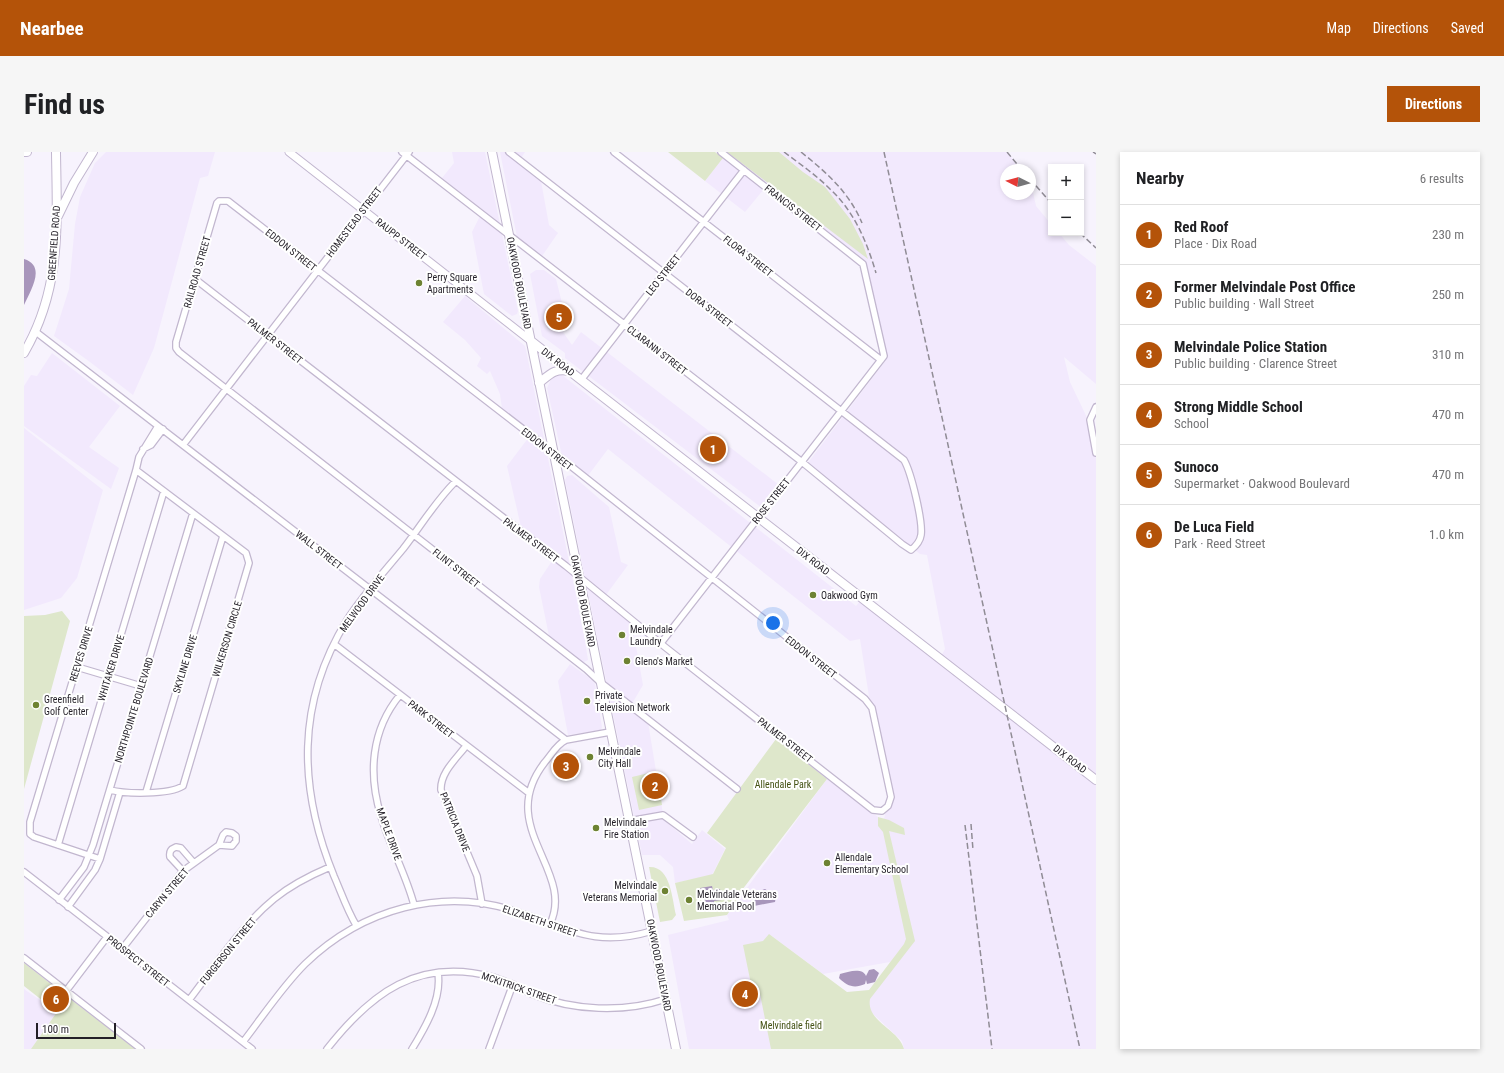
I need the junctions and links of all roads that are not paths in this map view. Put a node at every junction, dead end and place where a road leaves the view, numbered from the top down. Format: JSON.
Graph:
{"nodes":[{"id":1,"x":56,"y":152,"type":"edge"},
{"id":2,"x":93,"y":152,"type":"edge"},
{"id":3,"x":289,"y":152,"type":"edge"},
{"id":4,"x":492,"y":152,"type":"edge"},
{"id":5,"x":509,"y":152,"type":"edge"},
{"id":6,"x":614,"y":152,"type":"edge"},
{"id":7,"x":721,"y":152,"type":"edge"},
{"id":8,"x":406,"y":153,"type":"edge"},
{"id":9,"x":744,"y":170,"type":"junction"},
{"id":10,"x":222,"y":199,"type":"joint"},
{"id":11,"x":363,"y":210,"type":"junction"},
{"id":12,"x":57,"y":219,"type":"junction"},
{"id":13,"x":705,"y":222,"type":"junction"},
{"id":14,"x":510,"y":235,"type":"junction"},
{"id":15,"x":318,"y":271,"type":"junction"},
{"id":16,"x":665,"y":274,"type":"junction"},
{"id":17,"x":195,"y":279,"type":"junction"},
{"id":18,"x":624,"y":325,"type":"junction"},
{"id":19,"x":36,"y":332,"type":"junction"},
{"id":20,"x":268,"y":336,"type":"junction"},
{"id":21,"x":531,"y":341,"type":"junction"},
{"id":22,"x":176,"y":348,"type":"joint"},
{"id":23,"x":24,"y":353,"type":"edge"},
{"id":24,"x":881,"y":360,"type":"junction"},
{"id":25,"x":570,"y":371,"type":"junction"},
{"id":26,"x":581,"y":380,"type":"junction"},
{"id":27,"x":539,"y":383,"type":"junction"},
{"id":28,"x":227,"y":390,"type":"junction"},
{"id":29,"x":1096,"y":407,"type":"edge"},
{"id":30,"x":841,"y":411,"type":"junction"},
{"id":31,"x":160,"y":427,"type":"junction"},
{"id":32,"x":183,"y":445,"type":"junction"},
{"id":33,"x":1096,"y":453,"type":"edge"},
{"id":34,"x":554,"y":454,"type":"junction"},
{"id":35,"x":802,"y":462,"type":"junction"},
{"id":36,"x":136,"y":470,"type":"junction"},
{"id":37,"x":455,"y":482,"type":"junction"},
{"id":38,"x":164,"y":491,"type":"junction"},
{"id":39,"x":193,"y":513,"type":"junction"},
{"id":40,"x":759,"y":518,"type":"junction"},
{"id":41,"x":413,"y":535,"type":"junction"},
{"id":42,"x":223,"y":536,"type":"junction"},
{"id":43,"x":911,"y":550,"type":"joint"},
{"id":44,"x":579,"y":578,"type":"junction"},
{"id":45,"x":710,"y":578,"type":"junction"},
{"id":46,"x":370,"y":589,"type":"junction"},
{"id":47,"x":661,"y":643,"type":"junction"},
{"id":48,"x":334,"y":644,"type":"junction"},
{"id":49,"x":77,"y":667,"type":"junction"},
{"id":50,"x":108,"y":676,"type":"junction"},
{"id":51,"x":600,"y":682,"type":"junction"},
{"id":52,"x":141,"y":686,"type":"junction"},
{"id":53,"x":400,"y":695,"type":"junction"},
{"id":54,"x":610,"y":732,"type":"junction"},
{"id":55,"x":566,"y":740,"type":"junction"},
{"id":56,"x":466,"y":746,"type":"junction"},
{"id":57,"x":1096,"y":780,"type":"edge"},
{"id":58,"x":737,"y":789,"type":"dead end"},
{"id":59,"x":110,"y":790,"type":"junction"},
{"id":60,"x":120,"y":792,"type":"junction"},
{"id":61,"x":146,"y":792,"type":"junction"},
{"id":62,"x":529,"y":793,"type":"junction"},
{"id":63,"x":886,"y":809,"type":"joint"},
{"id":64,"x":629,"y":821,"type":"junction"},
{"id":65,"x":693,"y":837,"type":"dead end"},
{"id":66,"x":58,"y":845,"type":"junction"},
{"id":67,"x":219,"y":845,"type":"dead end"},
{"id":68,"x":90,"y":854,"type":"junction"},
{"id":69,"x":100,"y":859,"type":"junction"},
{"id":70,"x":194,"y":863,"type":"junction"},
{"id":71,"x":330,"y":867,"type":"junction"},
{"id":72,"x":24,"y":872,"type":"edge"},
{"id":73,"x":183,"y":872,"type":"junction"},
{"id":74,"x":59,"y":900,"type":"junction"},
{"id":75,"x":482,"y":904,"type":"junction"},
{"id":76,"x":414,"y":905,"type":"junction"},
{"id":77,"x":68,"y":906,"type":"junction"},
{"id":78,"x":550,"y":924,"type":"junction"},
{"id":79,"x":356,"y":925,"type":"junction"},
{"id":80,"x":652,"y":931,"type":"junction"},
{"id":81,"x":107,"y":937,"type":"junction"},
{"id":82,"x":122,"y":949,"type":"junction"},
{"id":83,"x":24,"y":958,"type":"edge"},
{"id":84,"x":438,"y":973,"type":"junction"},
{"id":85,"x":513,"y":984,"type":"junction"},
{"id":86,"x":66,"y":991,"type":"junction"},
{"id":87,"x":666,"y":999,"type":"junction"},
{"id":88,"x":189,"y":1000,"type":"junction"},
{"id":89,"x":243,"y":1042,"type":"junction"},
{"id":90,"x":141,"y":1049,"type":"edge"},
{"id":91,"x":252,"y":1049,"type":"edge"},
{"id":92,"x":327,"y":1049,"type":"edge"},
{"id":93,"x":412,"y":1049,"type":"edge"},
{"id":94,"x":490,"y":1049,"type":"edge"},
{"id":95,"x":676,"y":1049,"type":"edge"}],
"edges":[{"from":1,"to":12,"type":"main road","name":"GREENFIELD ROAD"},
{"from":2,"to":12,"type":"main road"},
{"from":3,"to":11,"type":"street","name":"RAUPP STREET"},
{"from":4,"to":14,"type":"main road","name":"OAKWOOD BOULEVARD"},
{"from":5,"to":16,"type":"street","name":"DORA STREET"},
{"from":6,"to":13,"type":"street","name":"FLORA STREET"},
{"from":7,"to":9,"type":"street","name":"FRANCIS STREET"},
{"from":8,"to":11,"type":"street","name":"HOMESTEAD STREET"},
{"from":8,"to":14,"type":"street","name":"CLARANN STREET"},
{"from":9,"to":13,"type":"street","name":"LEO STREET"},
{"from":9,"to":24,"type":"street","name":"FRANCIS STREET"},
{"from":10,"to":15,"type":"street","name":"EDDON STREET"},
{"from":10,"to":17,"type":"street","name":"RAILROAD STREET"},
{"from":11,"to":15,"type":"street","name":"HOMESTEAD STREET"},
{"from":11,"to":21,"type":"street","name":"RAUPP STREET"},
{"from":12,"to":19,"type":"main road","name":"GREENFIELD ROAD"},
{"from":13,"to":16,"type":"street","name":"LEO STREET"},
{"from":13,"to":24,"type":"street","name":"FLORA STREET"},
{"from":14,"to":18,"type":"street","name":"CLARANN STREET"},
{"from":14,"to":21,"type":"main road","name":"OAKWOOD BOULEVARD"},
{"from":15,"to":20,"type":"street","name":"HOMESTEAD STREET"},
{"from":15,"to":34,"type":"street","name":"EDDON STREET"},
{"from":16,"to":18,"type":"street","name":"LEO STREET"},
{"from":16,"to":30,"type":"street","name":"DORA STREET"},
{"from":17,"to":20,"type":"street","name":"PALMER STREET"},
{"from":17,"to":22,"type":"street","name":"RAILROAD STREET"},
{"from":18,"to":26,"type":"street","name":"LEO STREET"},
{"from":18,"to":35,"type":"street","name":"CLARANN STREET"},
{"from":19,"to":23,"type":"main road","name":"GREENFIELD ROAD"},
{"from":19,"to":31,"type":"street","name":"WALL STREET"},
{"from":20,"to":28,"type":"street","name":"HOMESTEAD STREET"},
{"from":20,"to":37,"type":"street","name":"PALMER STREET"},
{"from":21,"to":25,"type":"main road","name":"DIX ROAD"},
{"from":21,"to":27,"type":"main road","name":"OAKWOOD BOULEVARD"},
{"from":22,"to":28,"type":"street","name":"FLINT STREET"},
{"from":24,"to":30,"type":"street","name":"ROSE STREET"},
{"from":25,"to":26,"type":"main road","name":"DIX ROAD"},
{"from":25,"to":27,"type":"main road"},
{"from":26,"to":40,"type":"main road","name":"DIX ROAD"},
{"from":27,"to":34,"type":"main road","name":"OAKWOOD BOULEVARD"},
{"from":28,"to":32,"type":"street","name":"HOMESTEAD STREET"},
{"from":28,"to":41,"type":"street","name":"FLINT STREET"},
{"from":29,"to":33,"type":"street"},
{"from":30,"to":35,"type":"street","name":"ROSE STREET"},
{"from":30,"to":43,"type":"street","name":"DORA STREET"},
{"from":31,"to":32,"type":"street","name":"WALL STREET"},
{"from":31,"to":36,"type":"street","name":"REEVES DRIVE"},
{"from":32,"to":46,"type":"street","name":"WALL STREET"},
{"from":34,"to":44,"type":"main road","name":"OAKWOOD BOULEVARD"},
{"from":34,"to":45,"type":"street","name":"EDDON STREET"},
{"from":35,"to":40,"type":"street","name":"ROSE STREET"},
{"from":35,"to":43,"type":"street","name":"CLARANN STREET"},
{"from":36,"to":38,"type":"street","name":"WILKERSON CIRCLE"},
{"from":36,"to":49,"type":"street","name":"REEVES DRIVE"},
{"from":37,"to":41,"type":"street","name":"MELWOOD DRIVE"},
{"from":37,"to":44,"type":"street","name":"PALMER STREET"},
{"from":38,"to":39,"type":"street","name":"WILKERSON CIRCLE"},
{"from":38,"to":50,"type":"street","name":"WHITAKER DRIVE"},
{"from":39,"to":42,"type":"street","name":"WILKERSON CIRCLE"},
{"from":39,"to":52,"type":"street","name":"NORTHPOINTE BOULEVARD"},
{"from":40,"to":45,"type":"street","name":"ROSE STREET"},
{"from":40,"to":57,"type":"main road","name":"DIX ROAD"},
{"from":41,"to":46,"type":"street","name":"MELWOOD DRIVE"},
{"from":41,"to":51,"type":"street","name":"FLINT STREET"},
{"from":42,"to":61,"type":"street","name":"SKYLINE DRIVE"},
{"from":42,"to":61,"type":"street","name":"WILKERSON CIRCLE"},
{"from":44,"to":47,"type":"street","name":"PALMER STREET"},
{"from":44,"to":51,"type":"main road","name":"OAKWOOD BOULEVARD"},
{"from":45,"to":47,"type":"street","name":"ROSE STREET"},
{"from":45,"to":63,"type":"street","name":"EDDON STREET"},
{"from":46,"to":48,"type":"street","name":"MELWOOD DRIVE"},
{"from":46,"to":55,"type":"street","name":"WALL STREET"},
{"from":47,"to":63,"type":"street","name":"PALMER STREET"},
{"from":48,"to":53,"type":"street","name":"PARK STREET"},
{"from":48,"to":71,"type":"street","name":"MELWOOD DRIVE"},
{"from":49,"to":50,"type":"street"},
{"from":49,"to":66,"type":"street","name":"REEVES DRIVE"},
{"from":50,"to":52,"type":"street"},
{"from":50,"to":66,"type":"street","name":"WHITAKER DRIVE"},
{"from":51,"to":54,"type":"main road","name":"OAKWOOD BOULEVARD"},
{"from":51,"to":58,"type":"street","name":"FLINT STREET"},
{"from":52,"to":59,"type":"street","name":"NORTHPOINTE BOULEVARD"},
{"from":53,"to":56,"type":"street","name":"PARK STREET"},
{"from":53,"to":76,"type":"street","name":"MAPLE DRIVE"},
{"from":54,"to":55,"type":"street"},
{"from":54,"to":64,"type":"main road","name":"OAKWOOD BOULEVARD"},
{"from":55,"to":62,"type":"street"},
{"from":56,"to":62,"type":"street","name":"PARK STREET"},
{"from":56,"to":75,"type":"street","name":"PATRICIA DRIVE"},
{"from":59,"to":60,"type":"street","name":"WILKERSON CIRCLE"},
{"from":59,"to":68,"type":"street","name":"NORTHPOINTE BOULEVARD"},
{"from":60,"to":61,"type":"street","name":"WILKERSON CIRCLE"},
{"from":60,"to":69,"type":"street"},
{"from":62,"to":78,"type":"street"},
{"from":64,"to":65,"type":"street"},
{"from":64,"to":80,"type":"main road","name":"OAKWOOD BOULEVARD"},
{"from":66,"to":68,"type":"street","name":"REEVES DRIVE"},
{"from":67,"to":70,"type":"street","name":"CARYN STREET"},
{"from":68,"to":69,"type":"street","name":"REEVES DRIVE"},
{"from":68,"to":74,"type":"street","name":"NORTHPOINTE BOULEVARD"},
{"from":69,"to":77,"type":"street"},
{"from":70,"to":73,"type":"street","name":"CARYN STREET"},
{"from":70,"to":73,"type":"street"},
{"from":71,"to":79,"type":"street","name":"MELWOOD DRIVE"},
{"from":71,"to":88,"type":"street","name":"FURGERSON STREET"},
{"from":72,"to":74,"type":"street","name":"PROSPECT STREET"},
{"from":73,"to":82,"type":"street","name":"CARYN STREET"},
{"from":74,"to":77,"type":"street","name":"PROSPECT STREET"},
{"from":75,"to":76,"type":"street","name":"ELIZABETH STREET"},
{"from":75,"to":78,"type":"street","name":"ELIZABETH STREET"},
{"from":76,"to":79,"type":"street","name":"ELIZABETH STREET"},
{"from":77,"to":81,"type":"street","name":"PROSPECT STREET"},
{"from":78,"to":80,"type":"street","name":"ELIZABETH STREET"},
{"from":79,"to":89,"type":"street","name":"ELIZABETH STREET"},
{"from":80,"to":87,"type":"main road","name":"OAKWOOD BOULEVARD"},
{"from":81,"to":82,"type":"street","name":"PROSPECT STREET"},
{"from":81,"to":86,"type":"street"},
{"from":82,"to":88,"type":"street","name":"PROSPECT STREET"},
{"from":83,"to":86,"type":"street"},
{"from":84,"to":85,"type":"street","name":"MCKITRICK STREET"},
{"from":84,"to":92,"type":"street","name":"MCKITRICK STREET"},
{"from":84,"to":93,"type":"street"},
{"from":85,"to":87,"type":"street","name":"MCKITRICK STREET"},
{"from":85,"to":94,"type":"street"},
{"from":86,"to":90,"type":"street"},
{"from":87,"to":95,"type":"main road","name":"OAKWOOD BOULEVARD"},
{"from":88,"to":89,"type":"street","name":"PROSPECT STREET"},
{"from":89,"to":91,"type":"street","name":"PROSPECT STREET"}]}
